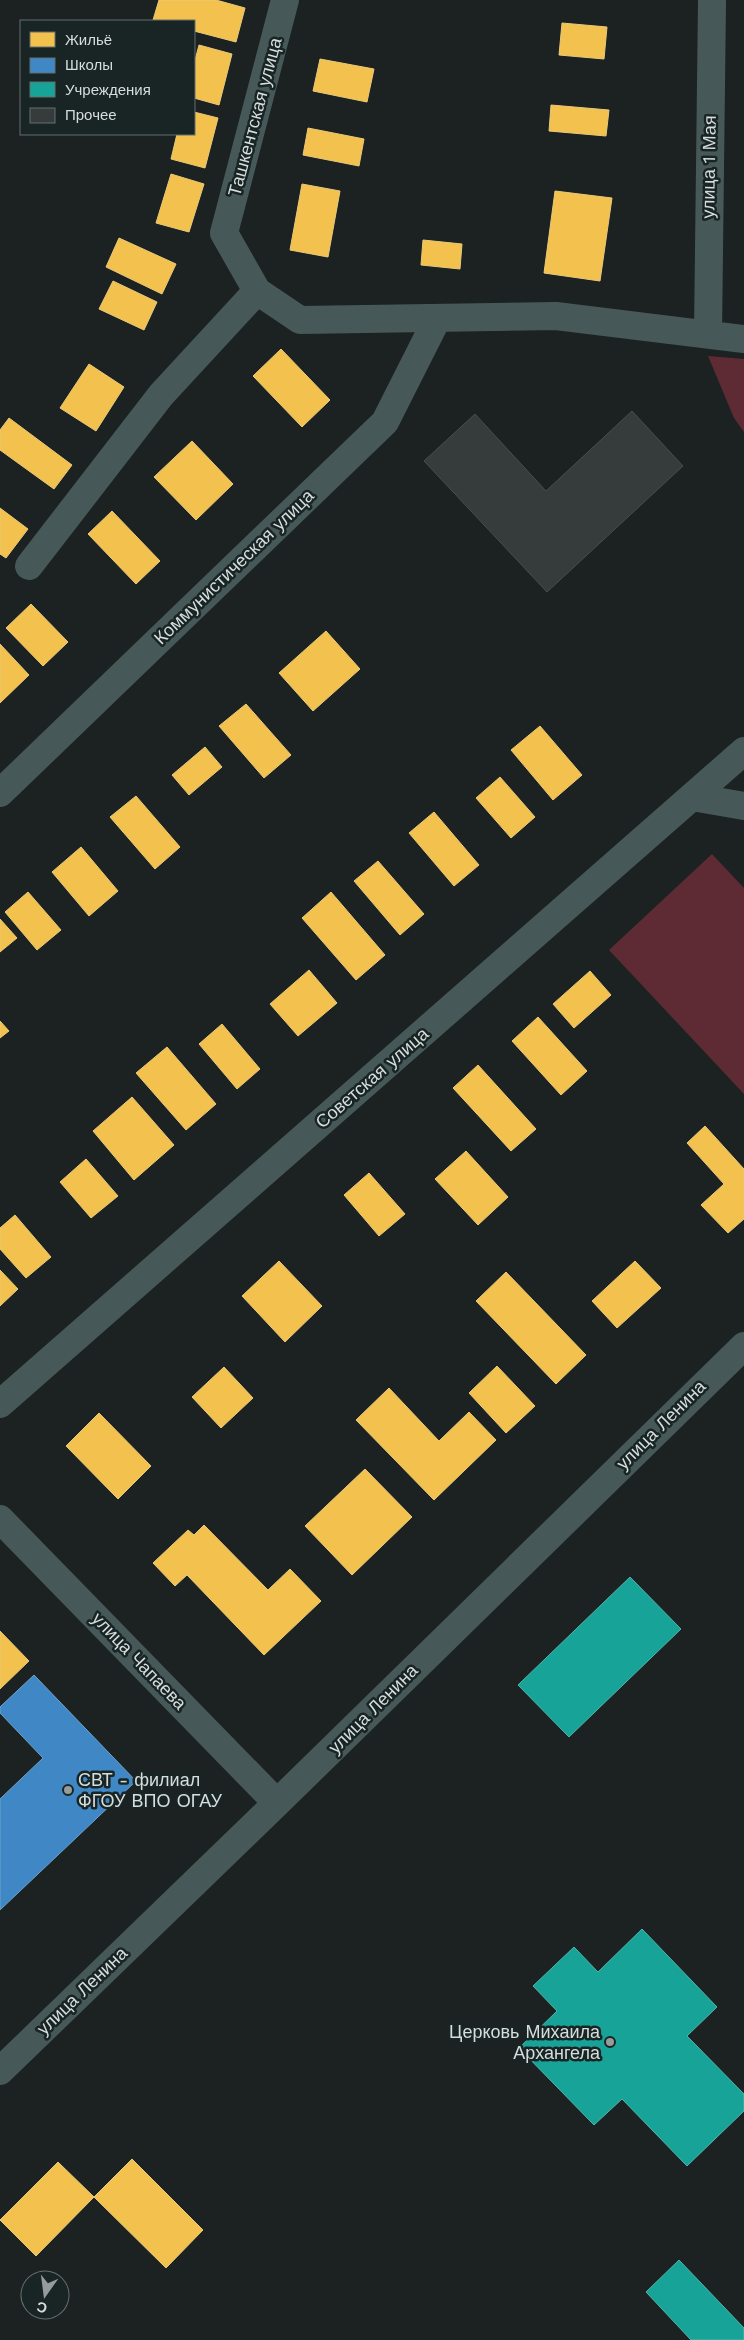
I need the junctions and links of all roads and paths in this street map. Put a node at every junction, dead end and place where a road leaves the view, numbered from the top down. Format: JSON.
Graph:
{"nodes":[{"id":1,"x":285,"y":0,"type":"edge"},
{"id":2,"x":712,"y":0,"type":"edge"},
{"id":3,"x":257,"y":291,"type":"junction"},
{"id":4,"x":437,"y":319,"type":"junction"},
{"id":5,"x":708,"y":334,"type":"junction"},
{"id":6,"x":744,"y":339,"type":"edge"},
{"id":7,"x":29,"y":566,"type":"dead end"},
{"id":8,"x":744,"y":752,"type":"edge"},
{"id":9,"x":0,"y":793,"type":"edge"},
{"id":10,"x":692,"y":797,"type":"junction"},
{"id":11,"x":744,"y":806,"type":"edge"},
{"id":12,"x":744,"y":1346,"type":"edge"},
{"id":13,"x":0,"y":1404,"type":"edge"},
{"id":14,"x":0,"y":1519,"type":"edge"},
{"id":15,"x":277,"y":1803,"type":"junction"},
{"id":16,"x":0,"y":2071,"type":"edge"}],
"edges":[{"from":1,"to":3,"type":"street","name":"Ташкентская улица"},
{"from":2,"to":5,"type":"street","name":"улица 1 Мая"},
{"from":3,"to":4,"type":"street"},
{"from":3,"to":7,"type":"street"},
{"from":4,"to":5,"type":"street"},
{"from":4,"to":9,"type":"street","name":"Коммунистическая улица"},
{"from":5,"to":6,"type":"street"},
{"from":8,"to":10,"type":"street","name":"Советская улица"},
{"from":10,"to":11,"type":"street"},
{"from":10,"to":13,"type":"street","name":"Советская улица"},
{"from":12,"to":15,"type":"street","name":"улица Ленина"},
{"from":14,"to":15,"type":"street","name":"улица Чапаева"},
{"from":15,"to":16,"type":"street","name":"улица Ленина"}]}
